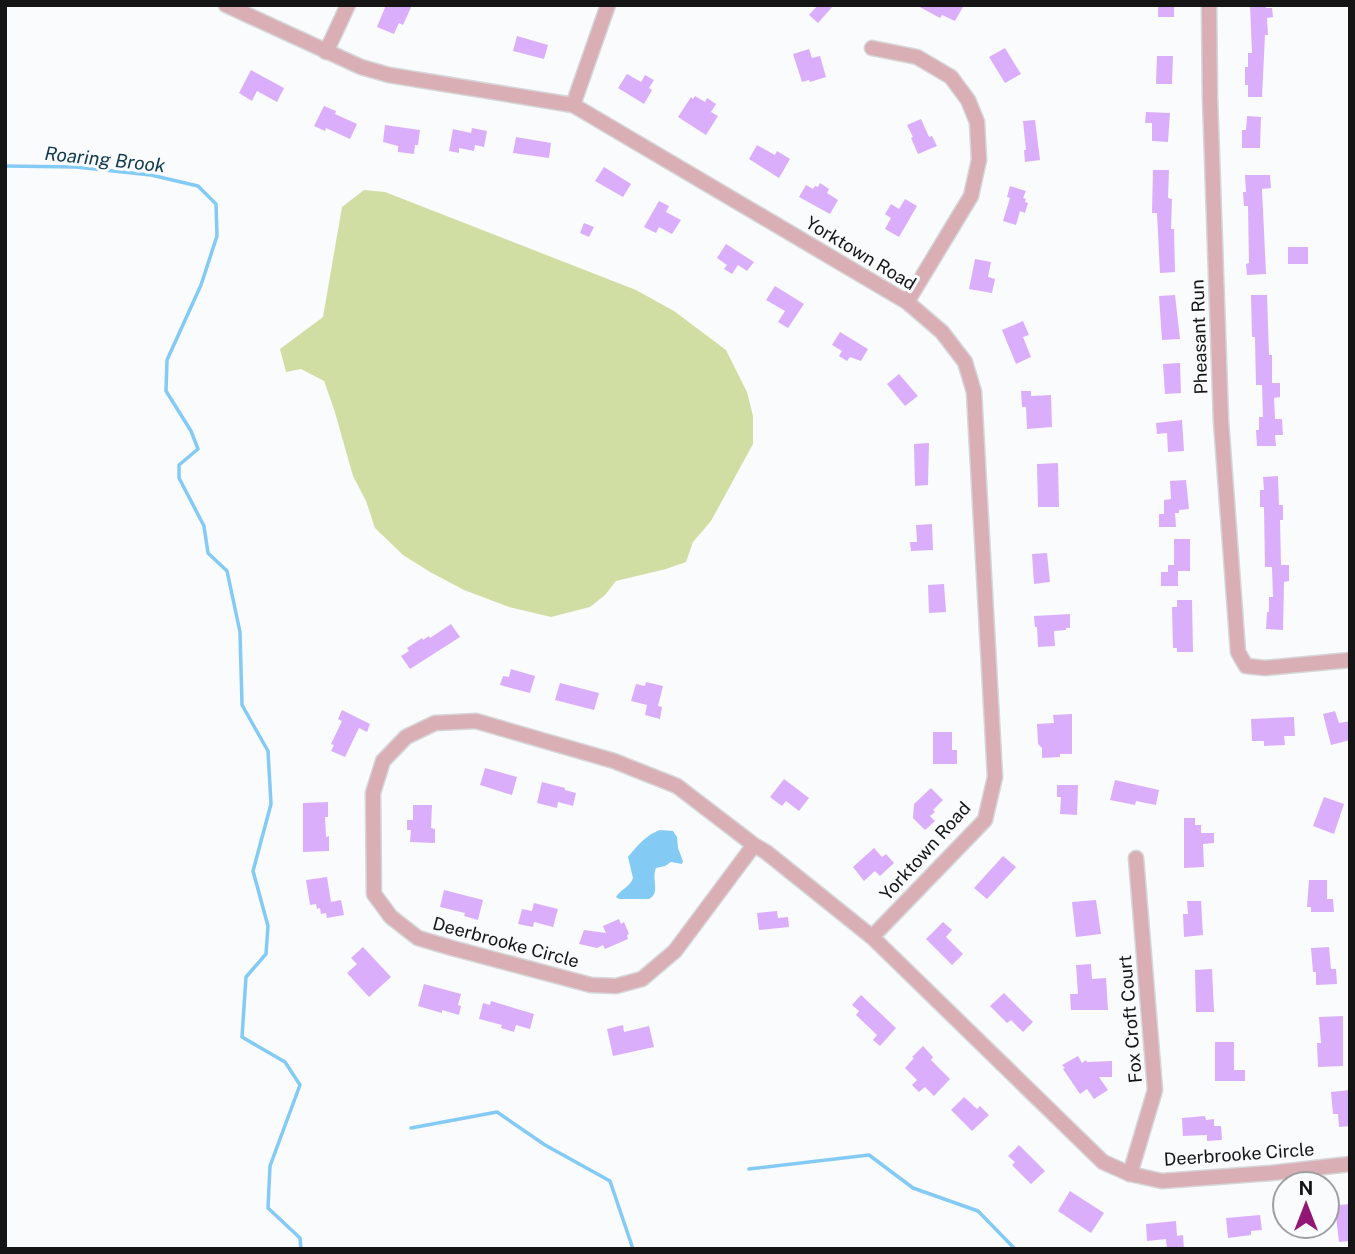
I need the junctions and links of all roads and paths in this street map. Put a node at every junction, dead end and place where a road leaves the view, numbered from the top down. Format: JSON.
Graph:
{"nodes":[{"id":1,"x":226,"y":5,"type":"edge"},
{"id":2,"x":348,"y":5,"type":"edge"},
{"id":3,"x":608,"y":5,"type":"edge"},
{"id":4,"x":1209,"y":5,"type":"edge"},
{"id":5,"x":873,"y":48,"type":"dead end"},
{"id":6,"x":326,"y":52,"type":"junction"},
{"id":7,"x":573,"y":105,"type":"junction"},
{"id":8,"x":906,"y":302,"type":"junction"},
{"id":9,"x":1350,"y":660,"type":"edge"},
{"id":10,"x":754,"y":845,"type":"junction"},
{"id":11,"x":1136,"y":858,"type":"dead end"},
{"id":12,"x":873,"y":937,"type":"junction"},
{"id":13,"x":1350,"y":1164,"type":"edge"},
{"id":14,"x":1130,"y":1174,"type":"junction"}],
"edges":[{"from":1,"to":6,"type":"street","name":"Yorktown Road"},
{"from":2,"to":6,"type":"street"},
{"from":3,"to":7,"type":"street"},
{"from":4,"to":9,"type":"street","name":"Pheasant Run"},
{"from":5,"to":8,"type":"street"},
{"from":6,"to":7,"type":"street","name":"Yorktown Road"},
{"from":7,"to":8,"type":"street","name":"Yorktown Road"},
{"from":8,"to":12,"type":"street","name":"Yorktown Road"},
{"from":10,"to":10,"type":"street","name":"Deerbrooke Circle"},
{"from":10,"to":12,"type":"street","name":"Deerbrooke Circle"},
{"from":11,"to":14,"type":"street","name":"Fox Croft Court"},
{"from":12,"to":14,"type":"street","name":"Deerbrooke Circle"},
{"from":13,"to":14,"type":"street","name":"Deerbrooke Circle"}]}
